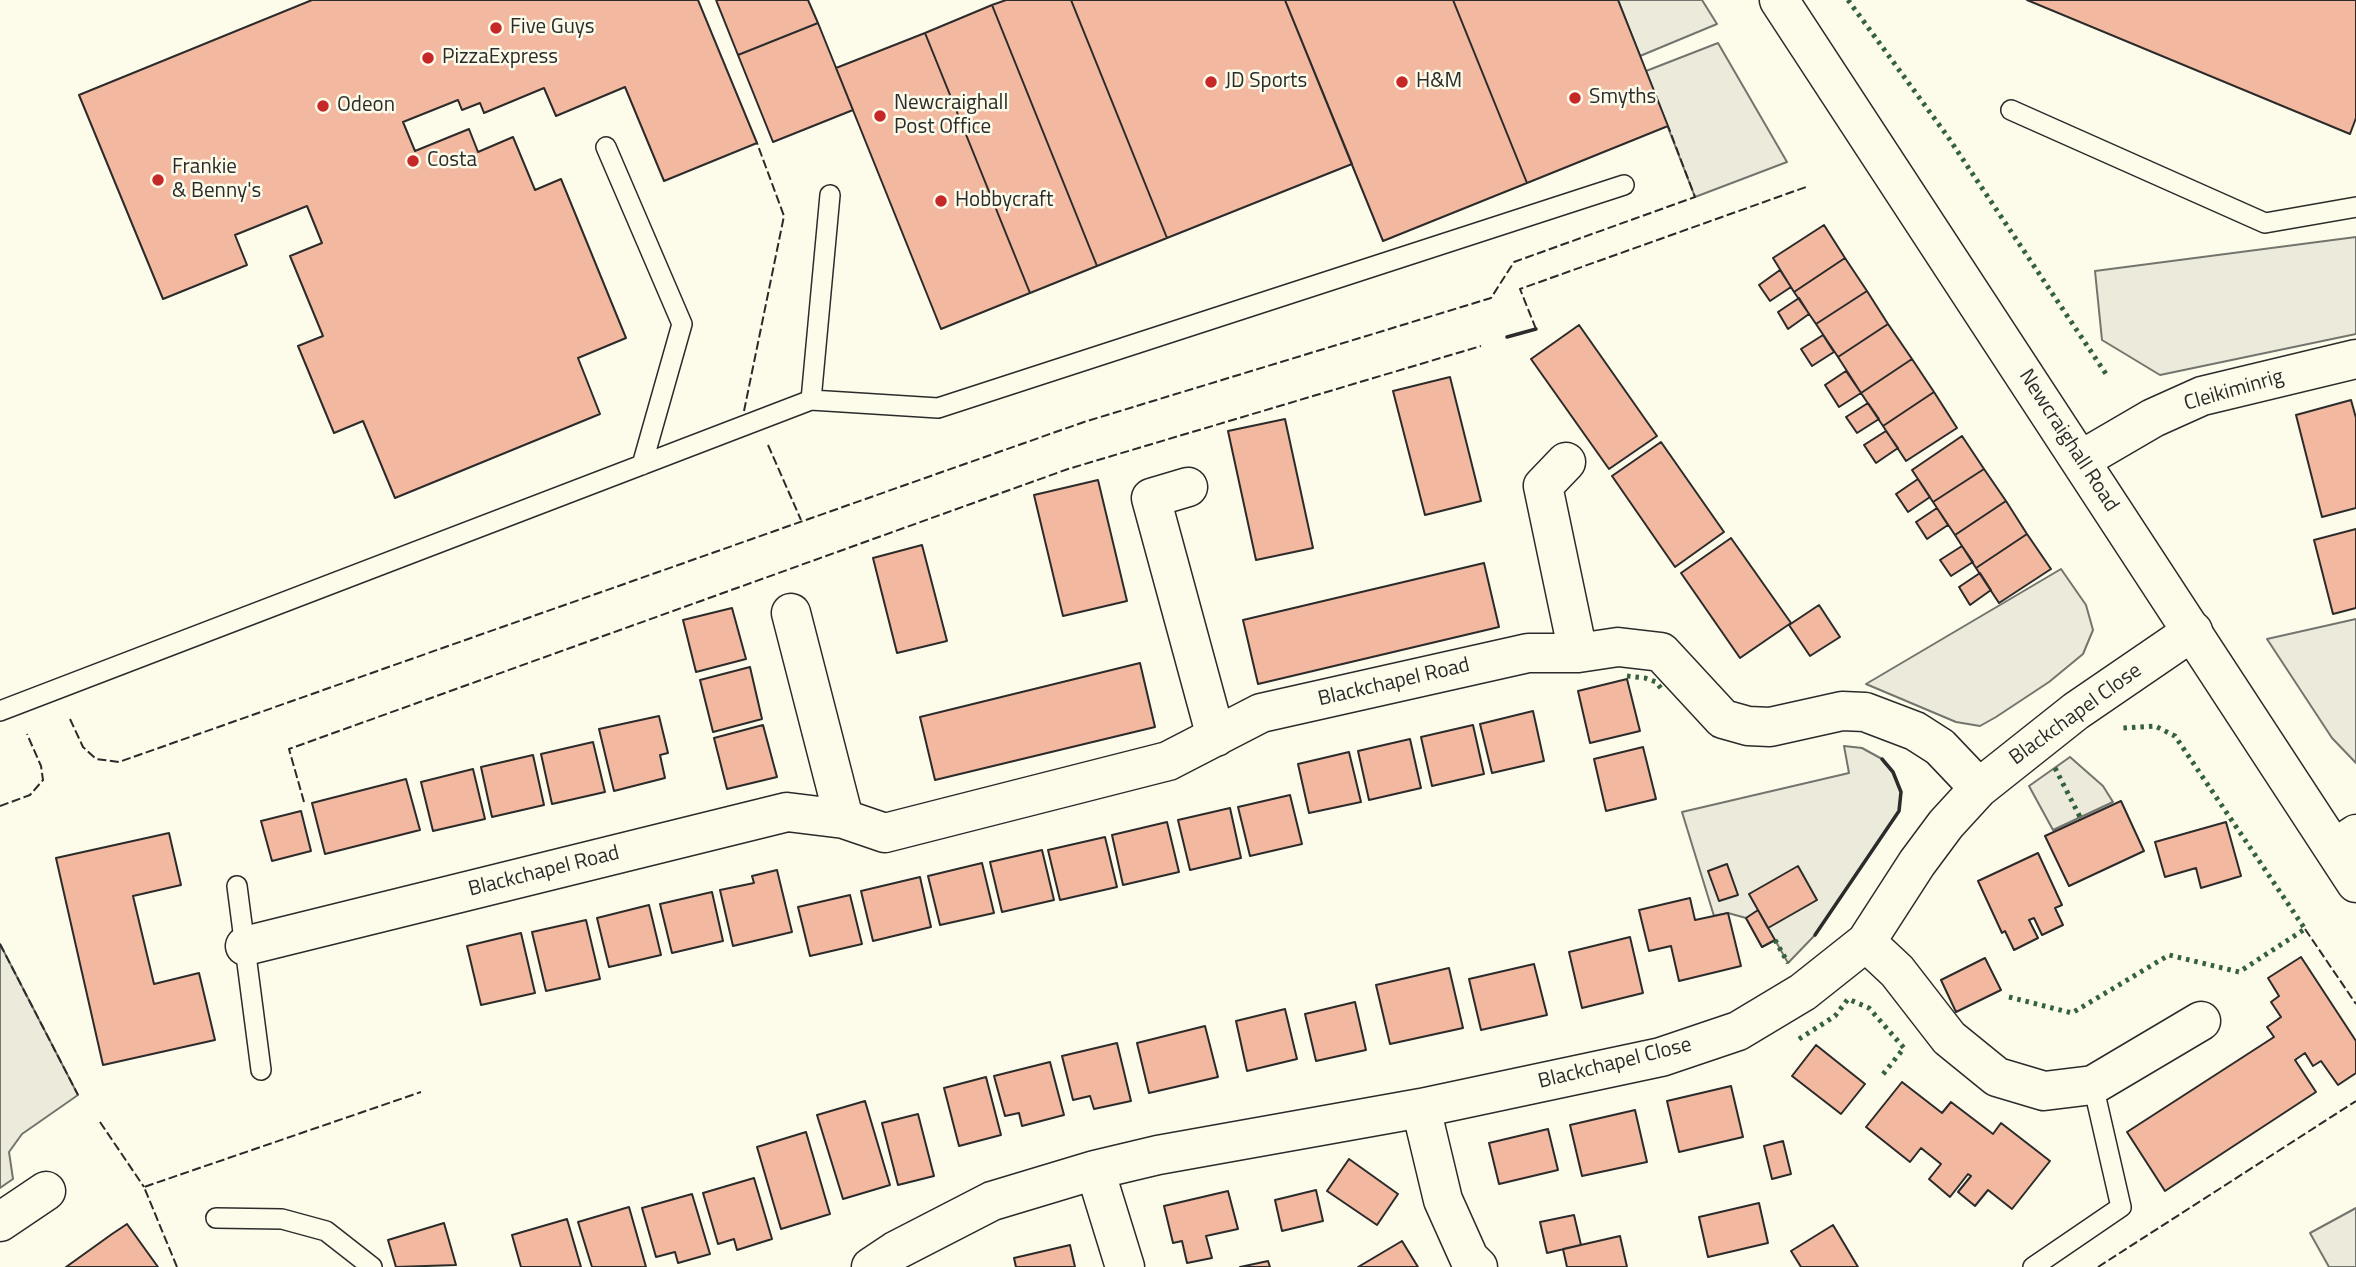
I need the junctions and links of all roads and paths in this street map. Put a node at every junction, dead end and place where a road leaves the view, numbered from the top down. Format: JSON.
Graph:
{"nodes":[{"id":1,"x":1779,"y":0,"type":"edge"},
{"id":2,"x":2011,"y":110,"type":"dead end"},
{"id":3,"x":606,"y":147,"type":"dead end"},
{"id":4,"x":1624,"y":185,"type":"dead end"},
{"id":5,"x":830,"y":195,"type":"dead end"},
{"id":6,"x":2356,"y":207,"type":"edge"},
{"id":7,"x":2356,"y":359,"type":"edge"},
{"id":8,"x":811,"y":400,"type":"junction"},
{"id":9,"x":2081,"y":460,"type":"junction"},
{"id":10,"x":1566,"y":462,"type":"dead end"},
{"id":11,"x":642,"y":465,"type":"junction"},
{"id":12,"x":1188,"y":487,"type":"dead end"},
{"id":13,"x":791,"y":613,"type":"dead end"},
{"id":14,"x":2193,"y":631,"type":"junction"},
{"id":15,"x":1578,"y":653,"type":"junction"},
{"id":16,"x":0,"y":711,"type":"edge"},
{"id":17,"x":1216,"y":737,"type":"junction"},
{"id":18,"x":1979,"y":789,"type":"junction"},
{"id":19,"x":844,"y":819,"type":"junction"},
{"id":20,"x":2345,"y":841,"type":"edge"},
{"id":21,"x":2356,"y":883,"type":"edge"},
{"id":22,"x":237,"y":886,"type":"dead end"},
{"id":23,"x":1866,"y":942,"type":"junction"},
{"id":24,"x":245,"y":946,"type":"junction"},
{"id":25,"x":2201,"y":1021,"type":"dead end"},
{"id":26,"x":261,"y":1070,"type":"dead end"},
{"id":27,"x":2093,"y":1086,"type":"junction"},
{"id":28,"x":1421,"y":1108,"type":"junction"},
{"id":29,"x":1095,"y":1170,"type":"junction"},
{"id":30,"x":46,"y":1191,"type":"dead end"},
{"id":31,"x":216,"y":1218,"type":"dead end"},
{"id":32,"x":0,"y":1222,"type":"edge"},
{"id":33,"x":372,"y":1267,"type":"edge"},
{"id":34,"x":872,"y":1267,"type":"edge"},
{"id":35,"x":1125,"y":1267,"type":"edge"},
{"id":36,"x":1478,"y":1267,"type":"edge"},
{"id":37,"x":2033,"y":1267,"type":"edge"}],
"edges":[{"from":1,"to":9,"type":"street","name":"Newcraighall Road"},
{"from":2,"to":6,"type":"lane"},
{"from":3,"to":11,"type":"lane"},
{"from":4,"to":8,"type":"lane"},
{"from":5,"to":8,"type":"lane"},
{"from":7,"to":9,"type":"street","name":"Cleikiminrig"},
{"from":8,"to":11,"type":"lane"},
{"from":9,"to":14,"type":"street","name":"Newcraighall Road"},
{"from":10,"to":15,"type":"street"},
{"from":11,"to":16,"type":"lane"},
{"from":12,"to":17,"type":"street"},
{"from":13,"to":19,"type":"street"},
{"from":14,"to":18,"type":"street","name":"Blackchapel Close"},
{"from":14,"to":20,"type":"street","name":"Newcraighall Road"},
{"from":15,"to":17,"type":"street","name":"Blackchapel Road"},
{"from":15,"to":18,"type":"street","name":"Blackchapel Road"},
{"from":17,"to":19,"type":"street","name":"Blackchapel Road"},
{"from":18,"to":23,"type":"street","name":"Blackchapel Close"},
{"from":19,"to":24,"type":"street","name":"Blackchapel Road"},
{"from":20,"to":21,"type":"street","name":"Newcraighall Road"},
{"from":22,"to":24,"type":"lane"},
{"from":23,"to":27,"type":"street"},
{"from":23,"to":28,"type":"street","name":"Blackchapel Close"},
{"from":24,"to":26,"type":"lane"},
{"from":25,"to":27,"type":"street"},
{"from":27,"to":37,"type":"lane"},
{"from":28,"to":29,"type":"street","name":"Blackchapel Close"},
{"from":28,"to":36,"type":"street"},
{"from":29,"to":34,"type":"street","name":"Blackchapel Close"},
{"from":29,"to":35,"type":"street"},
{"from":30,"to":32,"type":"street"},
{"from":31,"to":33,"type":"lane"}]}
